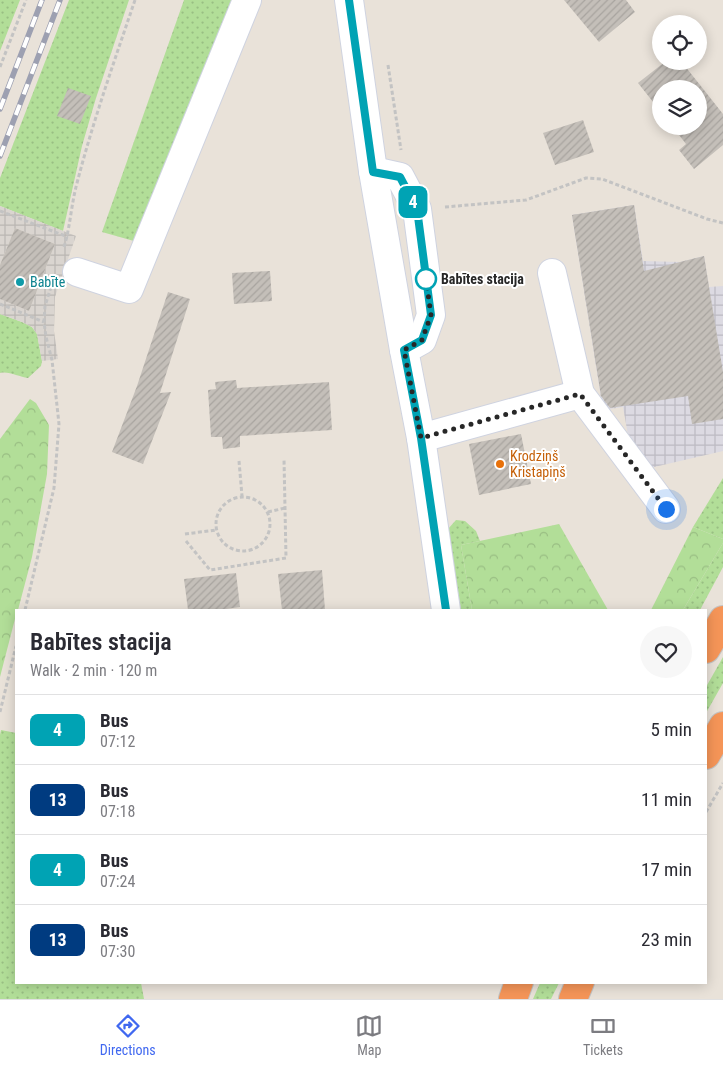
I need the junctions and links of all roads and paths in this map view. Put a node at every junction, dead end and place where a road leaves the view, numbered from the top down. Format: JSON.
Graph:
{"nodes":[{"id":1,"x":26,"y":0,"type":"edge"},
{"id":2,"x":135,"y":0,"type":"edge"},
{"id":3,"x":247,"y":0,"type":"edge"},
{"id":4,"x":349,"y":0,"type":"edge"},
{"id":5,"x":387,"y":57,"type":"dead end"},
{"id":6,"x":0,"y":67,"type":"edge"},
{"id":7,"x":373,"y":172,"type":"junction"},
{"id":8,"x":412,"y":200,"type":"junction"},
{"id":9,"x":0,"y":211,"type":"edge"},
{"id":10,"x":723,"y":223,"type":"edge"},
{"id":11,"x":77,"y":272,"type":"dead end"},
{"id":12,"x":552,"y":272,"type":"dead end"},
{"id":13,"x":0,"y":304,"type":"edge"},
{"id":14,"x":404,"y":350,"type":"junction"},
{"id":15,"x":580,"y":394,"type":"junction"},
{"id":16,"x":421,"y":438,"type":"junction"},
{"id":17,"x":284,"y":459,"type":"dead end"},
{"id":18,"x":238,"y":461,"type":"dead end"},
{"id":19,"x":242,"y":496,"type":"junction"},
{"id":20,"x":285,"y":508,"type":"junction"},
{"id":21,"x":666,"y":509,"type":"dead end"},
{"id":22,"x":268,"y":512,"type":"junction"},
{"id":23,"x":216,"y":530,"type":"junction"},
{"id":24,"x":185,"y":534,"type":"dead end"},
{"id":25,"x":186,"y":541,"type":"dead end"},
{"id":26,"x":25,"y":609,"type":"edge"},
{"id":27,"x":446,"y":609,"type":"edge"},
{"id":28,"x":723,"y":620,"type":"edge"},
{"id":29,"x":707,"y":647,"type":"edge"},
{"id":30,"x":15,"y":650,"type":"edge"},
{"id":31,"x":0,"y":712,"type":"edge"},
{"id":32,"x":723,"y":726,"type":"edge"},
{"id":33,"x":707,"y":754,"type":"edge"},
{"id":34,"x":723,"y":783,"type":"edge"},
{"id":35,"x":707,"y":810,"type":"edge"},
{"id":36,"x":510,"y":984,"type":"edge"},
{"id":37,"x":517,"y":984,"type":"edge"},
{"id":38,"x":579,"y":984,"type":"edge"},
{"id":39,"x":512,"y":999,"type":"edge"},
{"id":40,"x":572,"y":999,"type":"edge"}],
"edges":[{"from":1,"to":6,"type":"path"},
{"from":2,"to":9,"type":"path"},
{"from":3,"to":11,"type":"street"},
{"from":4,"to":7,"type":"street"},
{"from":5,"to":8,"type":"path"},
{"from":7,"to":8,"type":"street"},
{"from":7,"to":14,"type":"street"},
{"from":8,"to":10,"type":"path"},
{"from":8,"to":14,"type":"street"},
{"from":12,"to":15,"type":"street"},
{"from":13,"to":26,"type":"path"},
{"from":14,"to":16,"type":"street"},
{"from":15,"to":16,"type":"street"},
{"from":15,"to":21,"type":"street"},
{"from":16,"to":27,"type":"street"},
{"from":17,"to":20,"type":"path"},
{"from":18,"to":19,"type":"path"},
{"from":19,"to":22,"type":"path"},
{"from":19,"to":23,"type":"path"},
{"from":20,"to":22,"type":"path"},
{"from":20,"to":25,"type":"path"},
{"from":22,"to":23,"type":"path"},
{"from":23,"to":24,"type":"path"},
{"from":28,"to":29,"type":"highway"},
{"from":30,"to":31,"type":"path"},
{"from":32,"to":33,"type":"highway"},
{"from":34,"to":35,"type":"path"},
{"from":36,"to":39,"type":"street"},
{"from":37,"to":39,"type":"highway"},
{"from":38,"to":40,"type":"highway"}]}
